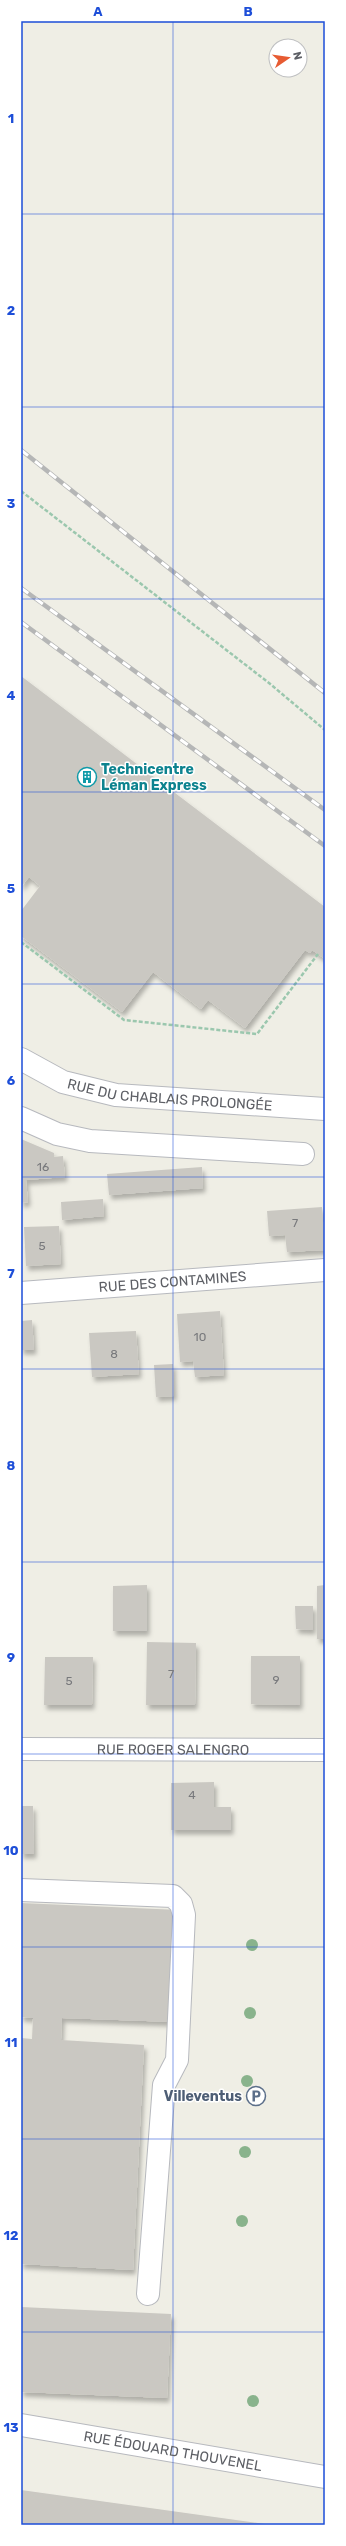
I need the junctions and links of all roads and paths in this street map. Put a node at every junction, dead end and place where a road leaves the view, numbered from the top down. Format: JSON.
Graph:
{"nodes":[{"id":1,"x":21,"y":491,"type":"edge"},
{"id":2,"x":325,"y":730,"type":"edge"},
{"id":3,"x":21,"y":942,"type":"edge"},
{"id":4,"x":318,"y":954,"type":"dead end"},
{"id":5,"x":21,"y":1059,"type":"edge"},
{"id":6,"x":322,"y":1105,"type":"edge"},
{"id":7,"x":21,"y":1118,"type":"edge"},
{"id":8,"x":303,"y":1154,"type":"dead end"},
{"id":9,"x":325,"y":1270,"type":"edge"},
{"id":10,"x":21,"y":1293,"type":"edge"},
{"id":11,"x":21,"y":1750,"type":"edge"},
{"id":12,"x":325,"y":1750,"type":"edge"},
{"id":13,"x":21,"y":1890,"type":"edge"},
{"id":14,"x":148,"y":2294,"type":"dead end"},
{"id":15,"x":21,"y":2425,"type":"edge"},
{"id":16,"x":325,"y":2477,"type":"edge"}],
"edges":[{"from":1,"to":2,"type":"path"},
{"from":3,"to":4,"type":"path"},
{"from":5,"to":6,"type":"street","name":"RUE DU CHABLAIS PROLONGÉE"},
{"from":7,"to":8,"type":"street"},
{"from":9,"to":10,"type":"street","name":"RUE DES CONTAMINES"},
{"from":11,"to":12,"type":"street","name":"RUE ROGER SALENGRO"},
{"from":13,"to":14,"type":"street"},
{"from":15,"to":16,"type":"street","name":"RUE ÉDOUARD THOUVENEL"}]}
